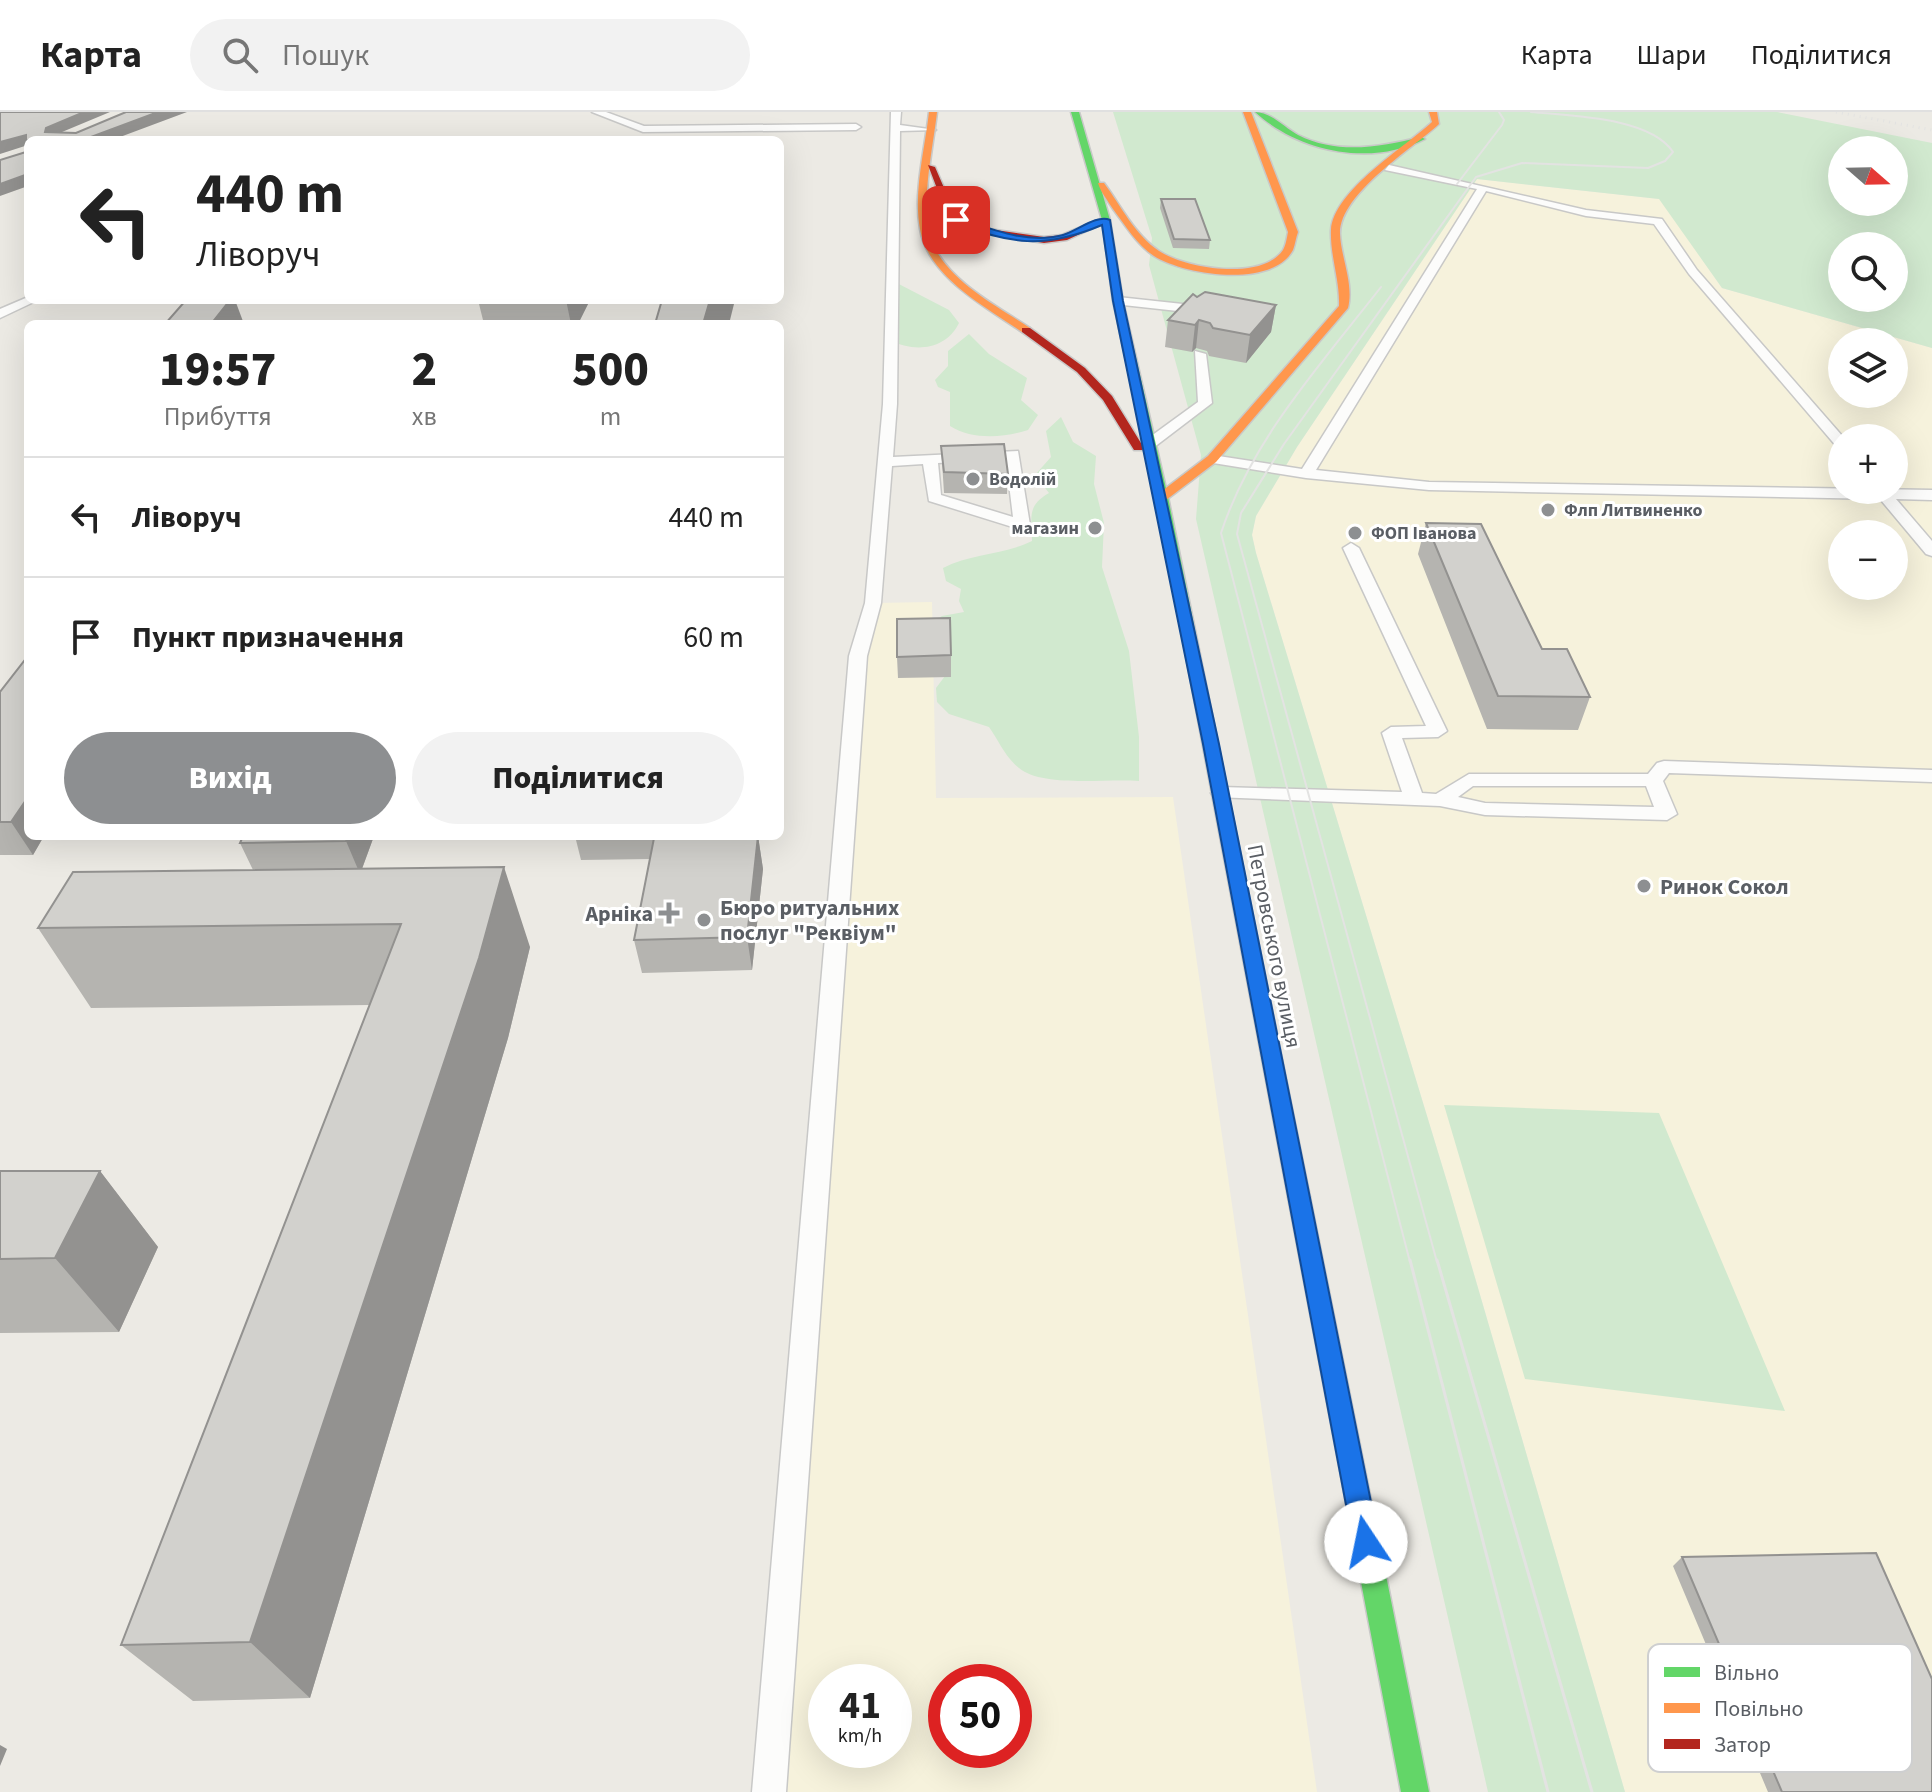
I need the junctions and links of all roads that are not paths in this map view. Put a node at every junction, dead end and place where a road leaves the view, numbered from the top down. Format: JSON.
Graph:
{"nodes":[{"id":1,"x":597,"y":112,"type":"edge"},
{"id":2,"x":756,"y":112,"type":"edge"},
{"id":3,"x":1258,"y":112,"type":"edge"},
{"id":4,"x":1433,"y":112,"type":"edge"},
{"id":5,"x":1075,"y":114,"type":"edge"},
{"id":6,"x":895,"y":120,"type":"edge"},
{"id":7,"x":932,"y":121,"type":"edge"},
{"id":8,"x":856,"y":127,"type":"dead end"},
{"id":9,"x":752,"y":129,"type":"junction"},
{"id":10,"x":1424,"y":138,"type":"junction"},
{"id":11,"x":931,"y":167,"type":"junction"},
{"id":12,"x":1389,"y":168,"type":"junction"},
{"id":13,"x":1093,"y":174,"type":"junction"},
{"id":14,"x":1483,"y":187,"type":"junction"},
{"id":15,"x":1106,"y":220,"type":"junction"},
{"id":16,"x":1118,"y":301,"type":"junction"},
{"id":17,"x":24,"y":304,"type":"edge"},
{"id":18,"x":0,"y":314,"type":"edge"},
{"id":19,"x":1194,"y":317,"type":"edge"},
{"id":20,"x":1200,"y":354,"type":"dead end"},
{"id":21,"x":1828,"y":428,"type":"edge"},
{"id":22,"x":1148,"y":445,"type":"junction"},
{"id":23,"x":930,"y":457,"type":"junction"},
{"id":24,"x":1212,"y":459,"type":"junction"},
{"id":25,"x":885,"y":462,"type":"junction"},
{"id":26,"x":1306,"y":474,"type":"junction"},
{"id":27,"x":1828,"y":491,"type":"edge"},
{"id":28,"x":1908,"y":494,"type":"edge"},
{"id":29,"x":1932,"y":495,"type":"edge"},
{"id":30,"x":1162,"y":497,"type":"junction"},
{"id":31,"x":1893,"y":504,"type":"edge"},
{"id":32,"x":1351,"y":548,"type":"dead end"},
{"id":33,"x":1932,"y":551,"type":"edge"},
{"id":34,"x":1932,"y":776,"type":"edge"},
{"id":35,"x":1653,"y":780,"type":"junction"},
{"id":36,"x":1221,"y":793,"type":"junction"},
{"id":37,"x":1414,"y":799,"type":"junction"},
{"id":38,"x":1440,"y":800,"type":"junction"},
{"id":39,"x":769,"y":1792,"type":"edge"},
{"id":40,"x":1415,"y":1792,"type":"edge"}],
"edges":[{"from":1,"to":9,"type":"lane"},
{"from":2,"to":9,"type":"lane"},
{"from":3,"to":10,"type":"main road"},
{"from":3,"to":13,"type":"main road"},
{"from":4,"to":10,"type":"main road"},
{"from":5,"to":13,"type":"main road","name":"Петровського вулиця"},
{"from":6,"to":7,"type":"lane"},
{"from":6,"to":25,"type":"lane"},
{"from":7,"to":11,"type":"main road"},
{"from":8,"to":9,"type":"lane"},
{"from":10,"to":12,"type":"main road"},
{"from":11,"to":15,"type":"main road"},
{"from":11,"to":30,"type":"main road"},
{"from":12,"to":14,"type":"lane"},
{"from":12,"to":24,"type":"main road"},
{"from":13,"to":15,"type":"main road","name":"Петровського вулиця"},
{"from":14,"to":21,"type":"lane"},
{"from":14,"to":26,"type":"lane"},
{"from":15,"to":16,"type":"main road","name":"Петровського вулиця"},
{"from":16,"to":19,"type":"lane"},
{"from":16,"to":22,"type":"main road","name":"Петровського вулиця"},
{"from":17,"to":18,"type":"lane"},
{"from":20,"to":22,"type":"lane"},
{"from":22,"to":30,"type":"main road","name":"Петровського вулиця"},
{"from":23,"to":23,"type":"lane"},
{"from":23,"to":25,"type":"lane"},
{"from":24,"to":26,"type":"lane"},
{"from":24,"to":30,"type":"main road"},
{"from":25,"to":39,"type":"lane"},
{"from":26,"to":27,"type":"lane"},
{"from":28,"to":29,"type":"lane"},
{"from":30,"to":36,"type":"main road","name":"Петровського вулиця"},
{"from":31,"to":33,"type":"lane"},
{"from":32,"to":37,"type":"lane"},
{"from":34,"to":35,"type":"lane"},
{"from":35,"to":38,"type":"lane"},
{"from":35,"to":38,"type":"lane"},
{"from":36,"to":37,"type":"lane"},
{"from":36,"to":40,"type":"main road","name":"Петровського вулиця"},
{"from":37,"to":38,"type":"lane"}]}
